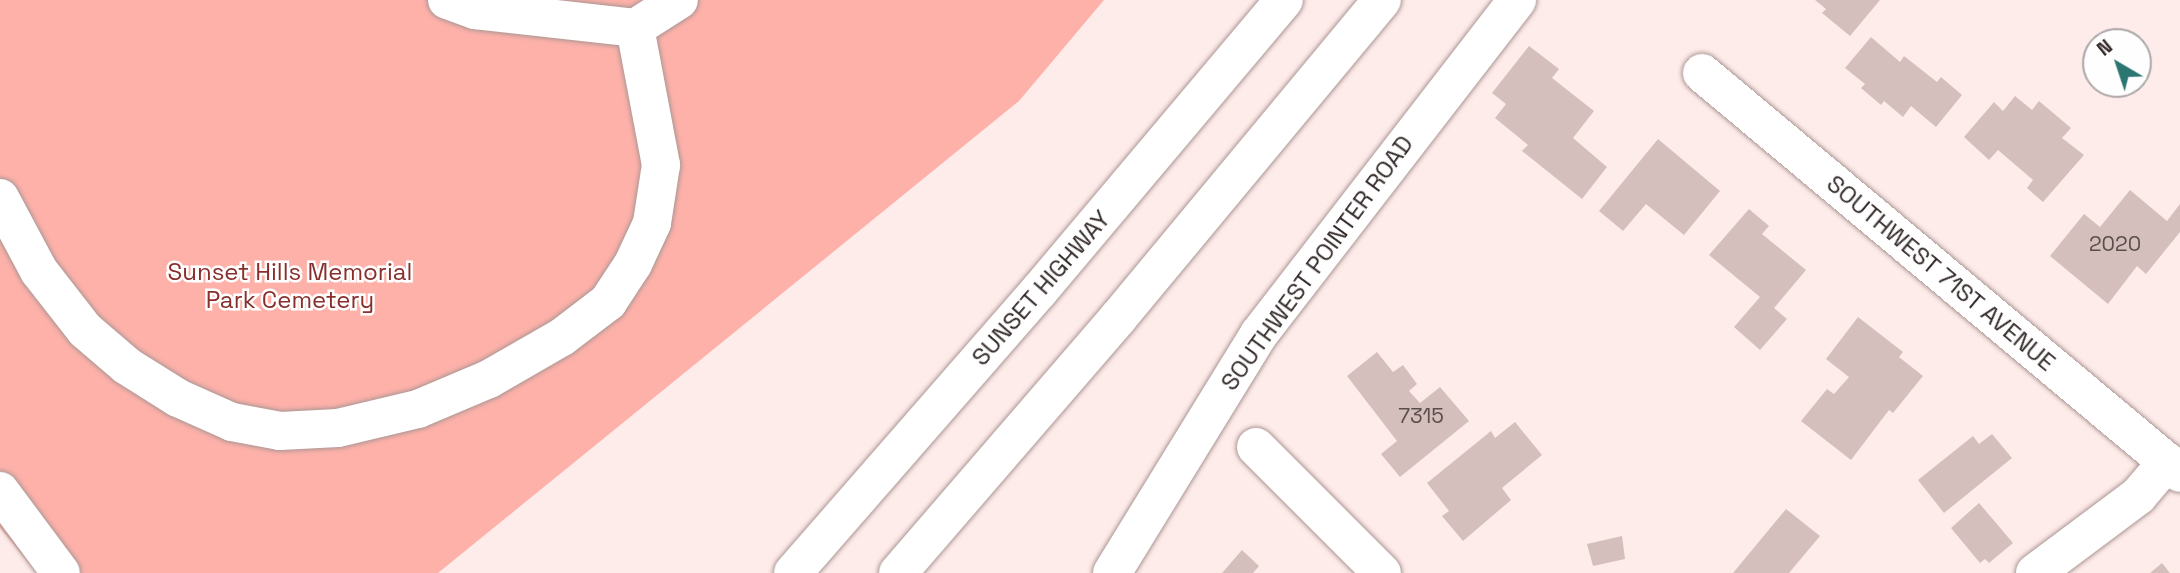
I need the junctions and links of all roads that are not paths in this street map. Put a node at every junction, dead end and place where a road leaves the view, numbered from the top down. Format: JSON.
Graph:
{"nodes":[{"id":1,"x":447,"y":0,"type":"edge"},
{"id":2,"x":679,"y":0,"type":"edge"},
{"id":3,"x":1284,"y":0,"type":"edge"},
{"id":4,"x":1382,"y":0,"type":"edge"},
{"id":5,"x":1517,"y":0,"type":"edge"},
{"id":6,"x":635,"y":28,"type":"junction"},
{"id":7,"x":1702,"y":73,"type":"dead end"},
{"id":8,"x":0,"y":198,"type":"edge"},
{"id":9,"x":1256,"y":447,"type":"dead end"},
{"id":10,"x":2173,"y":468,"type":"edge"},
{"id":11,"x":0,"y":491,"type":"edge"},
{"id":12,"x":61,"y":573,"type":"edge"},
{"id":13,"x":793,"y":573,"type":"edge"},
{"id":14,"x":898,"y":573,"type":"edge"},
{"id":15,"x":1112,"y":573,"type":"edge"},
{"id":16,"x":1381,"y":573,"type":"edge"},
{"id":17,"x":2035,"y":573,"type":"edge"}],
"edges":[{"from":1,"to":6,"type":"main road"},
{"from":2,"to":6,"type":"main road"},
{"from":3,"to":13,"type":"main road","name":"SUNSET HIGHWAY"},
{"from":4,"to":14,"type":"main road"},
{"from":5,"to":15,"type":"main road","name":"SOUTHWEST POINTER ROAD"},
{"from":6,"to":8,"type":"main road"},
{"from":7,"to":10,"type":"main road","name":"SOUTHWEST 71ST AVENUE"},
{"from":9,"to":16,"type":"main road"},
{"from":10,"to":17,"type":"main road"},
{"from":11,"to":12,"type":"main road"}]}
